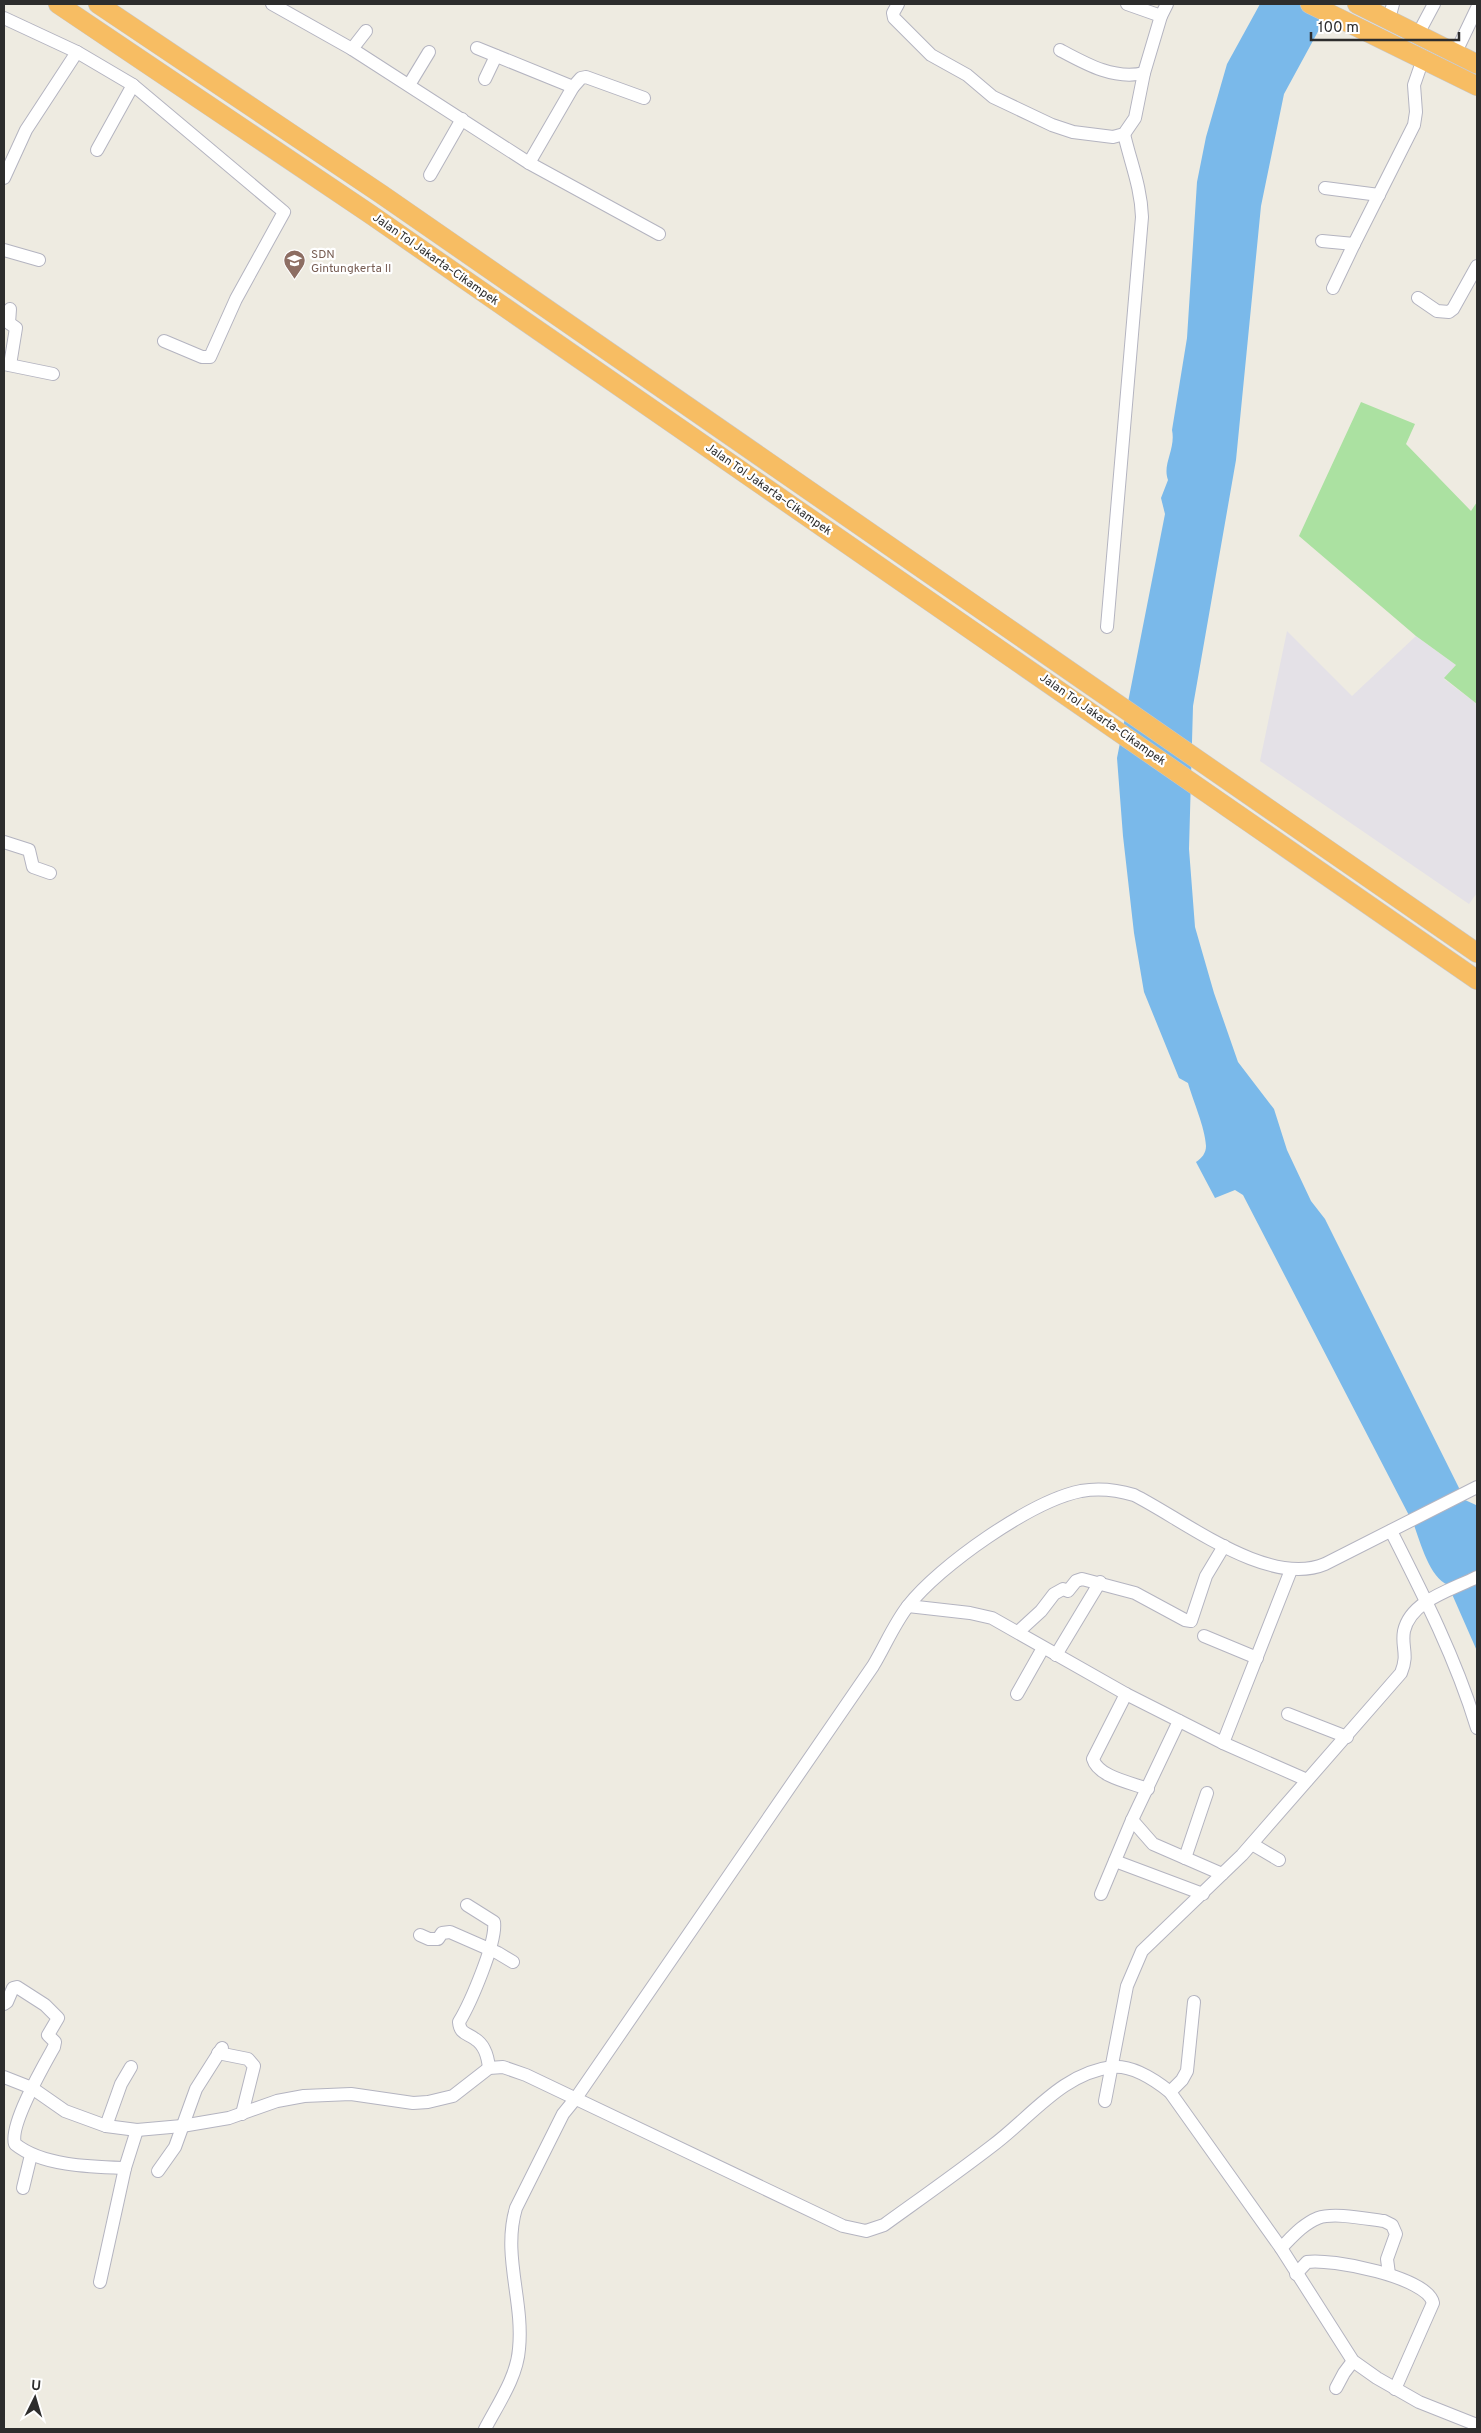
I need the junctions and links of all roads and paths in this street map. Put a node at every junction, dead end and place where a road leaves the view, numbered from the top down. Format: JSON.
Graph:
{"nodes":[{"id":1,"x":58,"y":4,"type":"edge"},
{"id":2,"x":98,"y":4,"type":"edge"},
{"id":3,"x":272,"y":4,"type":"edge"},
{"id":4,"x":898,"y":4,"type":"edge"},
{"id":5,"x":1126,"y":4,"type":"edge"},
{"id":6,"x":1167,"y":4,"type":"edge"},
{"id":7,"x":1310,"y":4,"type":"edge"},
{"id":8,"x":1357,"y":4,"type":"edge"},
{"id":9,"x":1434,"y":4,"type":"edge"},
{"id":10,"x":1477,"y":8,"type":"edge"},
{"id":11,"x":1391,"y":11,"type":"edge"},
{"id":12,"x":1161,"y":16,"type":"junction"},
{"id":13,"x":4,"y":18,"type":"edge"},
{"id":14,"x":366,"y":31,"type":"dead end"},
{"id":15,"x":1418,"y":34,"type":"junction"},
{"id":16,"x":477,"y":48,"type":"dead end"},
{"id":17,"x":352,"y":49,"type":"junction"},
{"id":18,"x":1060,"y":50,"type":"dead end"},
{"id":19,"x":77,"y":52,"type":"junction"},
{"id":20,"x":429,"y":52,"type":"dead end"},
{"id":21,"x":1456,"y":52,"type":"junction"},
{"id":22,"x":496,"y":56,"type":"junction"},
{"id":23,"x":1423,"y":59,"type":"junction"},
{"id":24,"x":1477,"y":64,"type":"edge"},
{"id":25,"x":1144,"y":73,"type":"junction"},
{"id":26,"x":486,"y":79,"type":"dead end"},
{"id":27,"x":133,"y":85,"type":"junction"},
{"id":28,"x":409,"y":85,"type":"junction"},
{"id":29,"x":1477,"y":86,"type":"edge"},
{"id":30,"x":573,"y":87,"type":"junction"},
{"id":31,"x":644,"y":98,"type":"dead end"},
{"id":32,"x":462,"y":119,"type":"junction"},
{"id":33,"x":1124,"y":134,"type":"junction"},
{"id":34,"x":97,"y":150,"type":"dead end"},
{"id":35,"x":529,"y":163,"type":"junction"},
{"id":36,"x":430,"y":175,"type":"dead end"},
{"id":37,"x":4,"y":178,"type":"edge"},
{"id":38,"x":1325,"y":188,"type":"dead end"},
{"id":39,"x":1379,"y":195,"type":"junction"},
{"id":40,"x":659,"y":234,"type":"dead end"},
{"id":41,"x":1322,"y":241,"type":"dead end"},
{"id":42,"x":1354,"y":244,"type":"junction"},
{"id":43,"x":4,"y":250,"type":"edge"},
{"id":44,"x":39,"y":260,"type":"dead end"},
{"id":45,"x":1477,"y":266,"type":"edge"},
{"id":46,"x":1333,"y":288,"type":"dead end"},
{"id":47,"x":1418,"y":298,"type":"dead end"},
{"id":48,"x":10,"y":309,"type":"dead end"},
{"id":49,"x":164,"y":341,"type":"dead end"},
{"id":50,"x":7,"y":365,"type":"edge"},
{"id":51,"x":53,"y":374,"type":"dead end"},
{"id":52,"x":1107,"y":627,"type":"dead end"},
{"id":53,"x":4,"y":842,"type":"edge"},
{"id":54,"x":1355,"y":867,"type":"junction"},
{"id":55,"x":50,"y":874,"type":"dead end"},
{"id":56,"x":1477,"y":939,"type":"edge"},
{"id":57,"x":1477,"y":953,"type":"edge"},
{"id":58,"x":1477,"y":980,"type":"edge"},
{"id":59,"x":1476,"y":1487,"type":"edge"},
{"id":60,"x":1391,"y":1531,"type":"junction"},
{"id":61,"x":1224,"y":1546,"type":"junction"},
{"id":62,"x":1291,"y":1570,"type":"junction"},
{"id":63,"x":1477,"y":1577,"type":"edge"},
{"id":64,"x":1100,"y":1582,"type":"junction"},
{"id":65,"x":1427,"y":1602,"type":"junction"},
{"id":66,"x":908,"y":1606,"type":"junction"},
{"id":67,"x":1018,"y":1632,"type":"junction"},
{"id":68,"x":1204,"y":1636,"type":"dead end"},
{"id":69,"x":1043,"y":1648,"type":"junction"},
{"id":70,"x":1056,"y":1655,"type":"junction"},
{"id":71,"x":1256,"y":1658,"type":"junction"},
{"id":72,"x":1017,"y":1694,"type":"dead end"},
{"id":73,"x":1126,"y":1694,"type":"junction"},
{"id":74,"x":1288,"y":1714,"type":"dead end"},
{"id":75,"x":1180,"y":1721,"type":"junction"},
{"id":76,"x":1477,"y":1728,"type":"edge"},
{"id":77,"x":1346,"y":1737,"type":"junction"},
{"id":78,"x":1223,"y":1743,"type":"junction"},
{"id":79,"x":1307,"y":1780,"type":"junction"},
{"id":80,"x":1148,"y":1789,"type":"junction"},
{"id":81,"x":1207,"y":1793,"type":"dead end"},
{"id":82,"x":1132,"y":1820,"type":"junction"},
{"id":83,"x":1252,"y":1844,"type":"junction"},
{"id":84,"x":1186,"y":1858,"type":"junction"},
{"id":85,"x":1279,"y":1860,"type":"dead end"},
{"id":86,"x":1115,"y":1861,"type":"junction"},
{"id":87,"x":1222,"y":1874,"type":"junction"},
{"id":88,"x":1101,"y":1894,"type":"dead end"},
{"id":89,"x":1203,"y":1894,"type":"junction"},
{"id":90,"x":467,"y":1905,"type":"dead end"},
{"id":91,"x":420,"y":1935,"type":"dead end"},
{"id":92,"x":488,"y":1949,"type":"junction"},
{"id":93,"x":512,"y":1962,"type":"dead end"},
{"id":94,"x":1194,"y":2002,"type":"dead end"},
{"id":95,"x":4,"y":2004,"type":"edge"},
{"id":96,"x":131,"y":2067,"type":"dead end"},
{"id":97,"x":1114,"y":2067,"type":"junction"},
{"id":98,"x":489,"y":2068,"type":"junction"},
{"id":99,"x":4,"y":2077,"type":"edge"},
{"id":100,"x":32,"y":2088,"type":"junction"},
{"id":101,"x":1170,"y":2092,"type":"junction"},
{"id":102,"x":576,"y":2098,"type":"junction"},
{"id":103,"x":1105,"y":2101,"type":"dead end"},
{"id":104,"x":242,"y":2114,"type":"junction"},
{"id":105,"x":106,"y":2126,"type":"junction"},
{"id":106,"x":182,"y":2126,"type":"junction"},
{"id":107,"x":137,"y":2130,"type":"junction"},
{"id":108,"x":31,"y":2155,"type":"junction"},
{"id":109,"x":125,"y":2168,"type":"junction"},
{"id":110,"x":158,"y":2171,"type":"dead end"},
{"id":111,"x":23,"y":2188,"type":"dead end"},
{"id":112,"x":1281,"y":2248,"type":"junction"},
{"id":113,"x":1296,"y":2274,"type":"junction"},
{"id":114,"x":1389,"y":2274,"type":"junction"},
{"id":115,"x":100,"y":2282,"type":"dead end"},
{"id":116,"x":1353,"y":2361,"type":"junction"},
{"id":117,"x":1336,"y":2388,"type":"dead end"},
{"id":118,"x":1395,"y":2389,"type":"junction"},
{"id":119,"x":1477,"y":2425,"type":"edge"},
{"id":120,"x":485,"y":2429,"type":"edge"}],
"edges":[{"from":1,"to":58,"type":"highway","name":"Jalan Tol Jakarta–Cikampek"},
{"from":2,"to":54,"type":"highway","name":"Jalan Tol Jakarta–Cikampek"},
{"from":3,"to":17,"type":"street"},
{"from":4,"to":33,"type":"street"},
{"from":5,"to":12,"type":"street"},
{"from":6,"to":12,"type":"street"},
{"from":7,"to":23,"type":"highway"},
{"from":8,"to":11,"type":"highway"},
{"from":9,"to":15,"type":"street"},
{"from":10,"to":21,"type":"street"},
{"from":11,"to":15,"type":"highway"},
{"from":12,"to":25,"type":"street"},
{"from":13,"to":19,"type":"street"},
{"from":14,"to":17,"type":"street"},
{"from":15,"to":21,"type":"highway"},
{"from":16,"to":22,"type":"street"},
{"from":17,"to":28,"type":"street"},
{"from":18,"to":25,"type":"street"},
{"from":19,"to":27,"type":"street"},
{"from":19,"to":37,"type":"street"},
{"from":20,"to":28,"type":"street"},
{"from":21,"to":24,"type":"highway"},
{"from":22,"to":26,"type":"street"},
{"from":22,"to":30,"type":"street"},
{"from":23,"to":29,"type":"highway"},
{"from":23,"to":39,"type":"street"},
{"from":25,"to":33,"type":"street"},
{"from":27,"to":34,"type":"street"},
{"from":27,"to":49,"type":"street"},
{"from":28,"to":32,"type":"street"},
{"from":30,"to":31,"type":"street"},
{"from":30,"to":35,"type":"street"},
{"from":32,"to":35,"type":"street"},
{"from":32,"to":36,"type":"street"},
{"from":33,"to":52,"type":"street"},
{"from":35,"to":40,"type":"street"},
{"from":38,"to":39,"type":"street"},
{"from":39,"to":42,"type":"street"},
{"from":41,"to":42,"type":"street"},
{"from":42,"to":46,"type":"street"},
{"from":43,"to":44,"type":"street"},
{"from":45,"to":47,"type":"street"},
{"from":48,"to":50,"type":"street"},
{"from":50,"to":51,"type":"street"},
{"from":53,"to":55,"type":"street"},
{"from":54,"to":56,"type":"highway"},
{"from":54,"to":57,"type":"highway","name":"Jalan Tol Jakarta–Cikampek"},
{"from":59,"to":60,"type":"street"},
{"from":60,"to":62,"type":"street"},
{"from":60,"to":65,"type":"street"},
{"from":61,"to":62,"type":"street"},
{"from":61,"to":64,"type":"street"},
{"from":61,"to":66,"type":"street"},
{"from":62,"to":71,"type":"street"},
{"from":63,"to":65,"type":"street"},
{"from":64,"to":67,"type":"street"},
{"from":64,"to":70,"type":"street"},
{"from":65,"to":76,"type":"street"},
{"from":65,"to":77,"type":"street"},
{"from":66,"to":67,"type":"street"},
{"from":66,"to":102,"type":"street"},
{"from":67,"to":69,"type":"street"},
{"from":68,"to":71,"type":"street"},
{"from":69,"to":70,"type":"street"},
{"from":69,"to":72,"type":"street"},
{"from":70,"to":73,"type":"street"},
{"from":71,"to":78,"type":"street"},
{"from":73,"to":75,"type":"street"},
{"from":73,"to":80,"type":"street"},
{"from":74,"to":77,"type":"street"},
{"from":75,"to":78,"type":"street"},
{"from":75,"to":80,"type":"street"},
{"from":77,"to":79,"type":"street"},
{"from":78,"to":79,"type":"street"},
{"from":79,"to":83,"type":"street"},
{"from":80,"to":82,"type":"street"},
{"from":81,"to":84,"type":"street"},
{"from":82,"to":84,"type":"street"},
{"from":82,"to":86,"type":"street"},
{"from":83,"to":85,"type":"street"},
{"from":83,"to":87,"type":"street"},
{"from":84,"to":87,"type":"street"},
{"from":86,"to":88,"type":"street"},
{"from":86,"to":89,"type":"street"},
{"from":87,"to":89,"type":"street"},
{"from":89,"to":97,"type":"street"},
{"from":90,"to":92,"type":"street"},
{"from":91,"to":92,"type":"street"},
{"from":92,"to":93,"type":"street"},
{"from":92,"to":98,"type":"street"},
{"from":94,"to":101,"type":"street"},
{"from":95,"to":100,"type":"street"},
{"from":96,"to":105,"type":"street"},
{"from":97,"to":101,"type":"street"},
{"from":97,"to":102,"type":"street"},
{"from":97,"to":103,"type":"street"},
{"from":98,"to":102,"type":"street"},
{"from":98,"to":104,"type":"street"},
{"from":99,"to":100,"type":"street"},
{"from":100,"to":105,"type":"street"},
{"from":100,"to":108,"type":"street"},
{"from":101,"to":112,"type":"street"},
{"from":102,"to":120,"type":"street"},
{"from":104,"to":106,"type":"street"},
{"from":104,"to":106,"type":"street"},
{"from":105,"to":107,"type":"street"},
{"from":106,"to":107,"type":"street"},
{"from":106,"to":110,"type":"street"},
{"from":107,"to":109,"type":"street"},
{"from":108,"to":109,"type":"street"},
{"from":108,"to":111,"type":"street"},
{"from":109,"to":115,"type":"street"},
{"from":112,"to":113,"type":"street"},
{"from":112,"to":114,"type":"street"},
{"from":113,"to":114,"type":"street"},
{"from":113,"to":116,"type":"street"},
{"from":114,"to":118,"type":"street"},
{"from":116,"to":117,"type":"street"},
{"from":116,"to":118,"type":"street"},
{"from":118,"to":119,"type":"street"}]}
